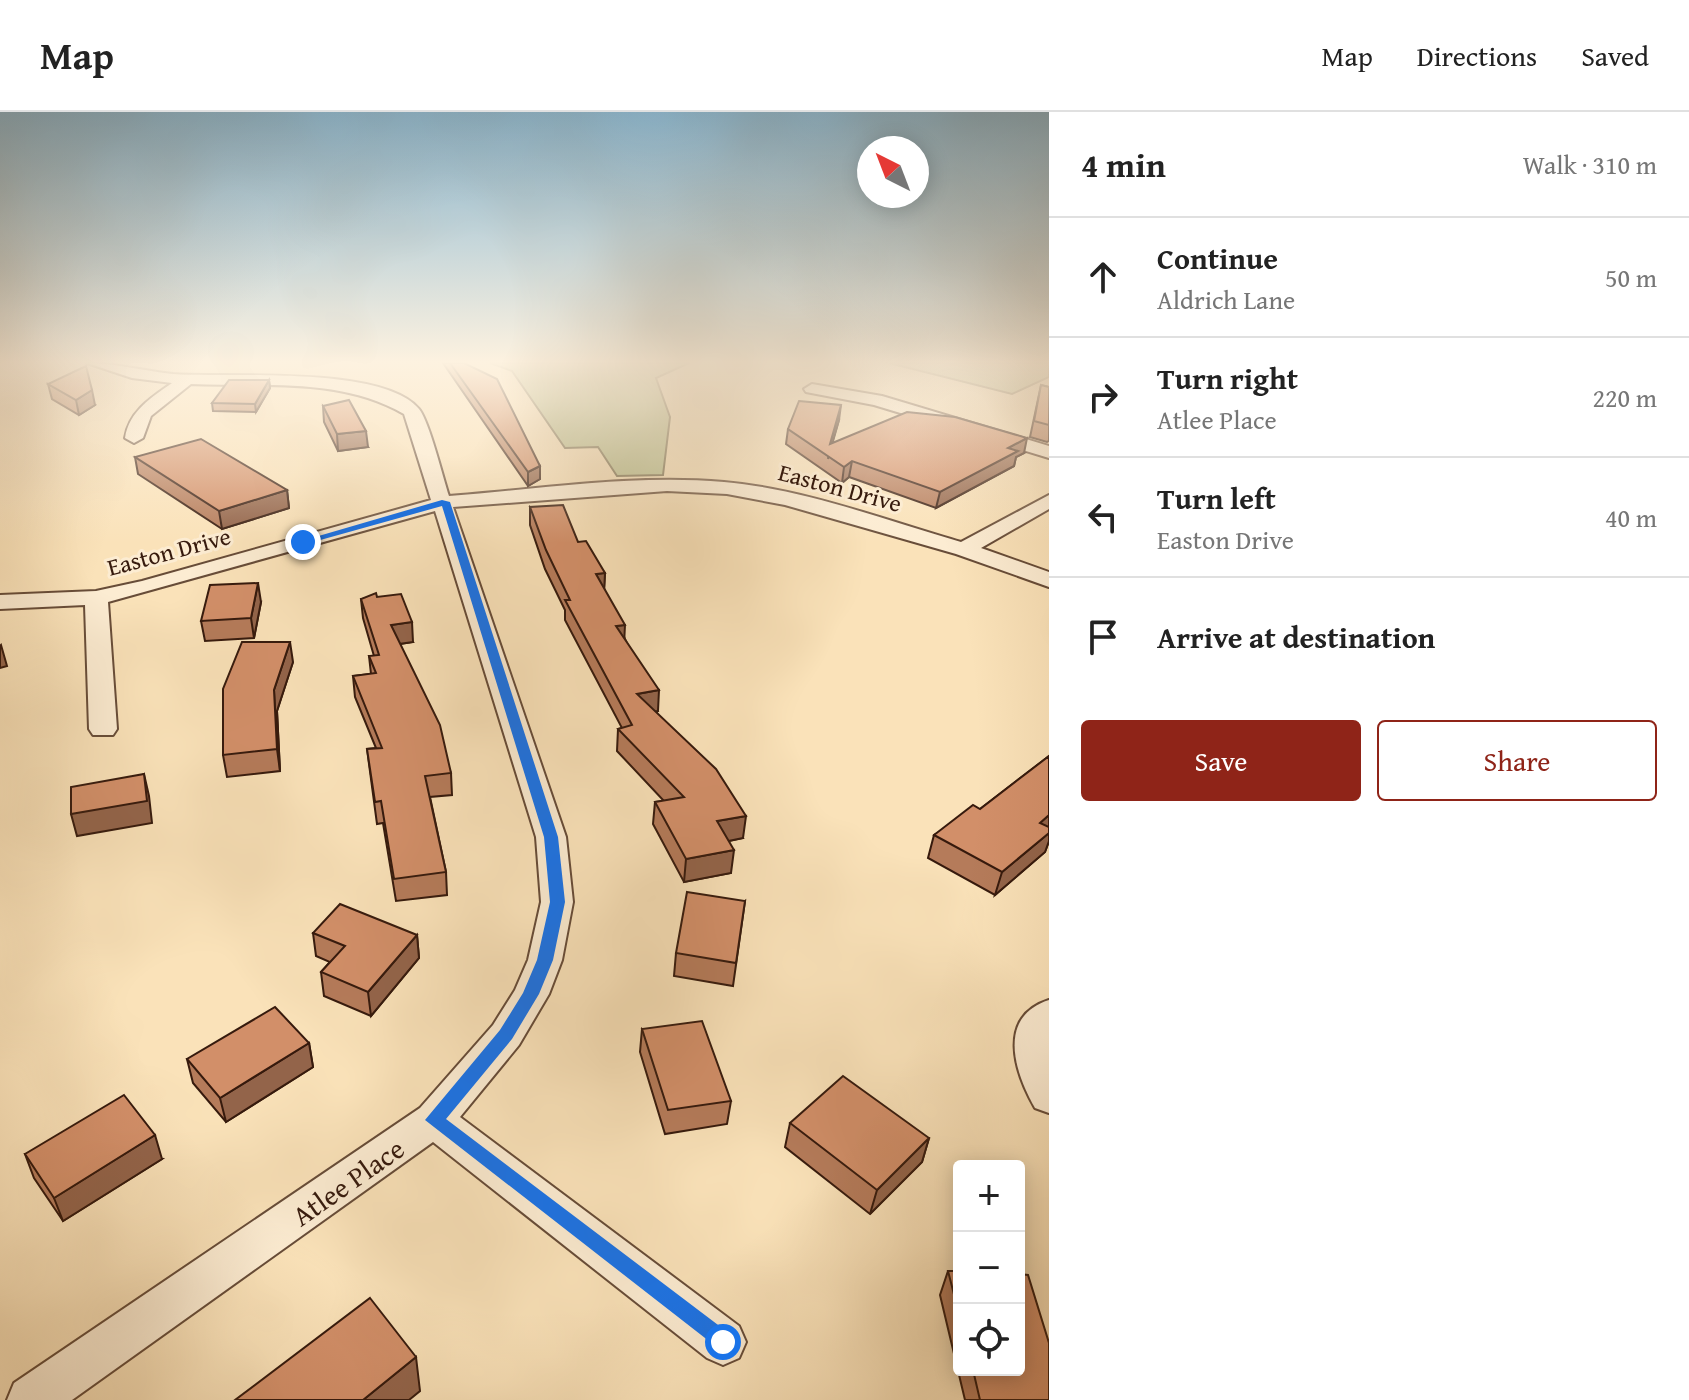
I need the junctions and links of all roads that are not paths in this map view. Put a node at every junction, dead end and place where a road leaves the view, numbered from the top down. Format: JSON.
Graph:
{"nodes":[{"id":1,"x":137,"y":423,"type":"edge"},
{"id":2,"x":418,"y":423,"type":"edge"},
{"id":3,"x":953,"y":423,"type":"edge"},
{"id":4,"x":134,"y":438,"type":"dead end"},
{"id":5,"x":1049,"y":452,"type":"edge"},
{"id":6,"x":1049,"y":501,"type":"edge"},
{"id":7,"x":445,"y":502,"type":"junction"},
{"id":8,"x":964,"y":549,"type":"junction"},
{"id":9,"x":1049,"y":580,"type":"edge"},
{"id":10,"x":96,"y":598,"type":"junction"},
{"id":11,"x":0,"y":602,"type":"edge"},
{"id":12,"x":103,"y":729,"type":"dead end"},
{"id":13,"x":1039,"y":1030,"type":"edge"},
{"id":14,"x":1049,"y":1097,"type":"edge"},
{"id":15,"x":434,"y":1120,"type":"junction"},
{"id":16,"x":723,"y":1342,"type":"dead end"},
{"id":17,"x":31,"y":1400,"type":"edge"}],
"edges":[{"from":1,"to":4,"type":"street"},
{"from":2,"to":7,"type":"street","name":"Atlee Place"},
{"from":3,"to":5,"type":"street"},
{"from":6,"to":8,"type":"street"},
{"from":7,"to":8,"type":"street","name":"Easton Drive"},
{"from":7,"to":10,"type":"street","name":"Easton Drive"},
{"from":7,"to":15,"type":"street","name":"Atlee Place"},
{"from":8,"to":9,"type":"street","name":"Easton Drive"},
{"from":10,"to":11,"type":"street","name":"Easton Drive"},
{"from":10,"to":12,"type":"street"},
{"from":13,"to":14,"type":"street"},
{"from":15,"to":16,"type":"street"},
{"from":15,"to":17,"type":"street","name":"Atlee Place"}]}
